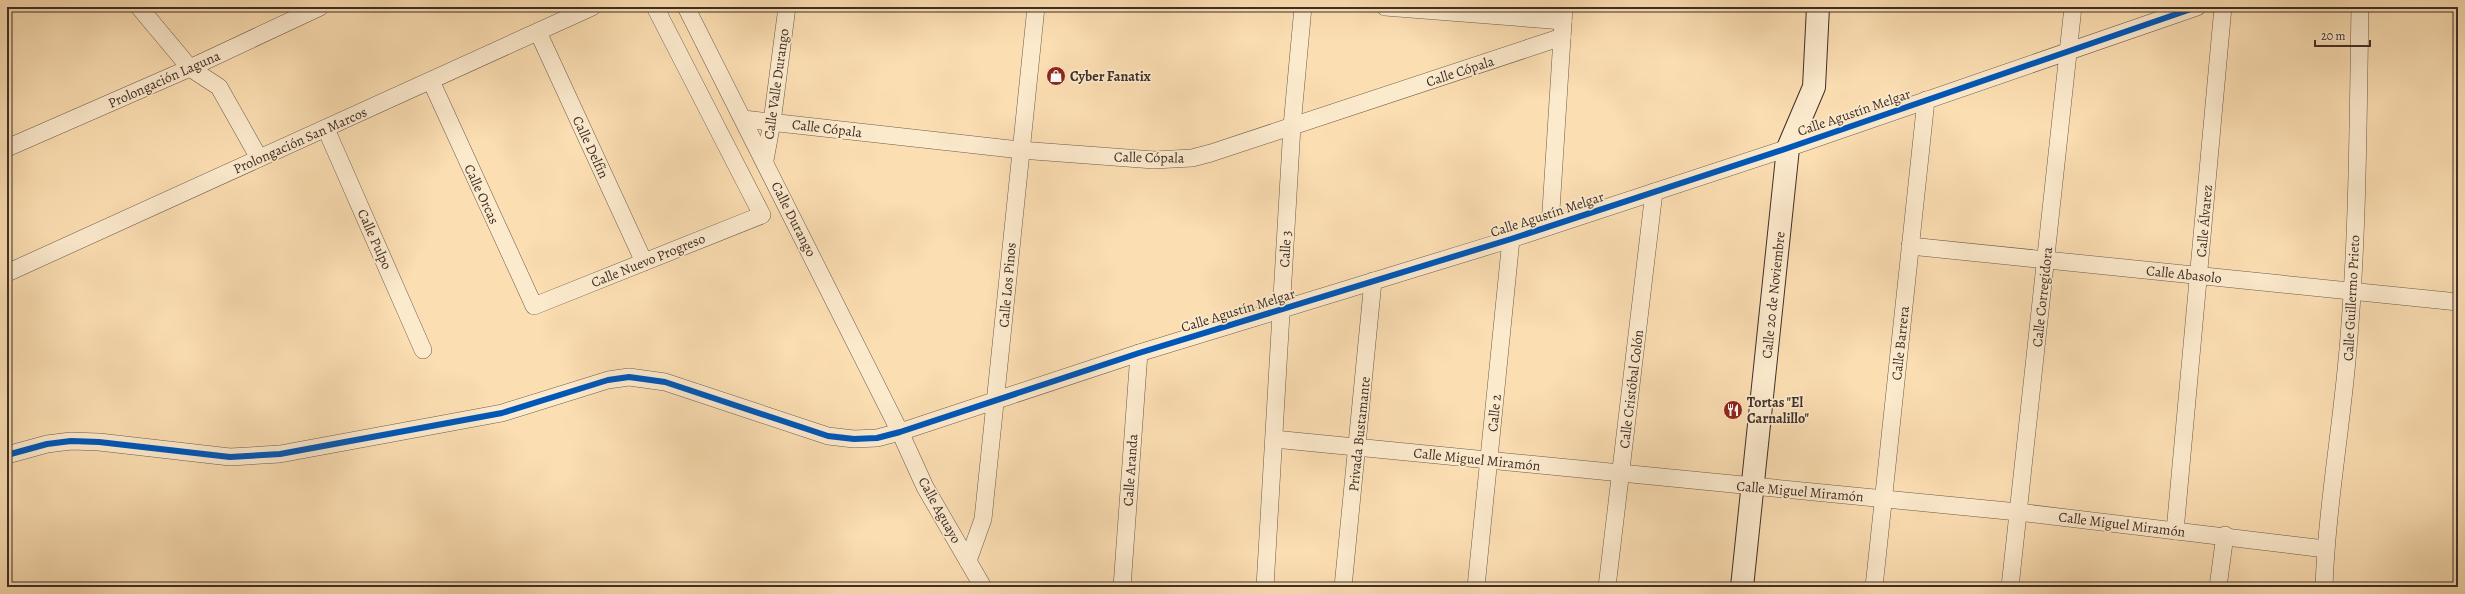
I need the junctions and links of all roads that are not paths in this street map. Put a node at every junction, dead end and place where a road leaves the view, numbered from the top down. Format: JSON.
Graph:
{"nodes":[{"id":1,"x":139,"y":7,"type":"edge"},
{"id":2,"x":320,"y":7,"type":"edge"},
{"id":3,"x":592,"y":7,"type":"edge"},
{"id":4,"x":655,"y":7,"type":"edge"},
{"id":5,"x":686,"y":7,"type":"edge"},
{"id":6,"x":787,"y":7,"type":"edge"},
{"id":7,"x":1036,"y":7,"type":"edge"},
{"id":8,"x":1303,"y":7,"type":"edge"},
{"id":9,"x":1385,"y":7,"type":"edge"},
{"id":10,"x":1818,"y":7,"type":"edge"},
{"id":11,"x":2073,"y":7,"type":"edge"},
{"id":12,"x":2197,"y":7,"type":"edge"},
{"id":13,"x":2223,"y":7,"type":"edge"},
{"id":14,"x":2360,"y":7,"type":"edge"},
{"id":15,"x":1563,"y":22,"type":"edge"},
{"id":16,"x":538,"y":32,"type":"junction"},
{"id":17,"x":2069,"y":51,"type":"junction"},
{"id":18,"x":190,"y":68,"type":"junction"},
{"id":19,"x":431,"y":81,"type":"junction"},
{"id":20,"x":1926,"y":100,"type":"junction"},
{"id":21,"x":744,"y":119,"type":"junction"},
{"id":22,"x":772,"y":122,"type":"junction"},
{"id":23,"x":1292,"y":126,"type":"junction"},
{"id":24,"x":326,"y":129,"type":"junction"},
{"id":25,"x":7,"y":148,"type":"edge"},
{"id":26,"x":1788,"y":148,"type":"junction"},
{"id":27,"x":1020,"y":150,"type":"junction"},
{"id":28,"x":259,"y":158,"type":"junction"},
{"id":29,"x":765,"y":160,"type":"junction"},
{"id":30,"x":1654,"y":192,"type":"junction"},
{"id":31,"x":1550,"y":226,"type":"junction"},
{"id":32,"x":1512,"y":239,"type":"junction"},
{"id":33,"x":1910,"y":246,"type":"junction"},
{"id":34,"x":2046,"y":260,"type":"junction"},
{"id":35,"x":644,"y":262,"type":"junction"},
{"id":36,"x":7,"y":273,"type":"edge"},
{"id":37,"x":2199,"y":276,"type":"junction"},
{"id":38,"x":1373,"y":281,"type":"junction"},
{"id":39,"x":2353,"y":290,"type":"junction"},
{"id":40,"x":2458,"y":302,"type":"edge"},
{"id":41,"x":534,"y":306,"type":"joint"},
{"id":42,"x":1282,"y":309,"type":"junction"},
{"id":43,"x":423,"y":350,"type":"dead end"},
{"id":44,"x":1139,"y":353,"type":"junction"},
{"id":45,"x":997,"y":402,"type":"junction"},
{"id":46,"x":900,"y":432,"type":"junction"},
{"id":47,"x":1274,"y":439,"type":"junction"},
{"id":48,"x":1358,"y":447,"type":"junction"},
{"id":49,"x":7,"y":455,"type":"edge"},
{"id":50,"x":1490,"y":461,"type":"junction"},
{"id":51,"x":1621,"y":473,"type":"junction"},
{"id":52,"x":1754,"y":486,"type":"junction"},
{"id":53,"x":1884,"y":498,"type":"junction"},
{"id":54,"x":2018,"y":512,"type":"junction"},
{"id":55,"x":2175,"y":531,"type":"junction"},
{"id":56,"x":2224,"y":535,"type":"junction"},
{"id":57,"x":2325,"y":549,"type":"junction"},
{"id":58,"x":968,"y":561,"type":"junction"},
{"id":59,"x":983,"y":587,"type":"edge"},
{"id":60,"x":1122,"y":587,"type":"edge"},
{"id":61,"x":1265,"y":587,"type":"edge"},
{"id":62,"x":1343,"y":587,"type":"edge"},
{"id":63,"x":1476,"y":587,"type":"edge"},
{"id":64,"x":1607,"y":587,"type":"edge"},
{"id":65,"x":1742,"y":587,"type":"edge"},
{"id":66,"x":1874,"y":587,"type":"edge"},
{"id":67,"x":2010,"y":587,"type":"edge"},
{"id":68,"x":2218,"y":587,"type":"edge"},
{"id":69,"x":2324,"y":587,"type":"edge"}],
"edges":[{"from":1,"to":18,"type":"street"},
{"from":2,"to":18,"type":"street","name":"Prolongación Laguna"},
{"from":3,"to":16,"type":"street","name":"Prolongación San Marcos"},
{"from":4,"to":35,"type":"street","name":"Calle Nuevo Progreso"},
{"from":5,"to":21,"type":"street","name":"Calle Durango"},
{"from":6,"to":22,"type":"street","name":"Calle Valle Durango"},
{"from":7,"to":27,"type":"street","name":"Calle Los Pinos"},
{"from":8,"to":23,"type":"street","name":"Calle 3"},
{"from":9,"to":15,"type":"street"},
{"from":10,"to":26,"type":"street","name":"Calle 20 de Noviembre"},
{"from":11,"to":17,"type":"street","name":"Calle Corregidora"},
{"from":12,"to":17,"type":"street","name":"Calle Agustín Melgar"},
{"from":13,"to":37,"type":"street","name":"Calle Álvarez"},
{"from":14,"to":39,"type":"street","name":"Calle Guillermo Prieto"},
{"from":15,"to":23,"type":"street","name":"Calle Cópala"},
{"from":15,"to":31,"type":"street"},
{"from":16,"to":19,"type":"street","name":"Prolongación San Marcos"},
{"from":16,"to":35,"type":"street","name":"Calle Delfín"},
{"from":17,"to":20,"type":"street","name":"Calle Agustín Melgar"},
{"from":17,"to":34,"type":"street","name":"Calle Corregidora"},
{"from":18,"to":25,"type":"street","name":"Prolongación Laguna"},
{"from":18,"to":28,"type":"street"},
{"from":19,"to":24,"type":"street","name":"Prolongación San Marcos"},
{"from":19,"to":41,"type":"street","name":"Calle Orcas"},
{"from":20,"to":26,"type":"street","name":"Calle Agustín Melgar"},
{"from":20,"to":33,"type":"street","name":"Calle Barrera"},
{"from":21,"to":22,"type":"street","name":"Calle Cópala"},
{"from":21,"to":29,"type":"street","name":"Calle Durango"},
{"from":22,"to":27,"type":"street","name":"Calle Cópala"},
{"from":22,"to":29,"type":"street","name":"Calle Valle Durango"},
{"from":23,"to":27,"type":"street","name":"Calle Cópala"},
{"from":23,"to":42,"type":"street","name":"Calle 3"},
{"from":24,"to":28,"type":"street","name":"Prolongación San Marcos"},
{"from":24,"to":43,"type":"street","name":"Calle Pulpo"},
{"from":26,"to":30,"type":"street","name":"Calle Agustín Melgar"},
{"from":26,"to":52,"type":"street","name":"Calle 20 de Noviembre"},
{"from":27,"to":45,"type":"street","name":"Calle Los Pinos"},
{"from":28,"to":36,"type":"street","name":"Prolongación San Marcos"},
{"from":29,"to":46,"type":"street","name":"Calle Durango"},
{"from":30,"to":31,"type":"street","name":"Calle Agustín Melgar"},
{"from":30,"to":51,"type":"street","name":"Calle Cristóbal Colón"},
{"from":31,"to":32,"type":"street","name":"Calle Agustín Melgar"},
{"from":32,"to":38,"type":"street","name":"Calle Agustín Melgar"},
{"from":32,"to":50,"type":"street","name":"Calle 2"},
{"from":33,"to":34,"type":"street","name":"Calle Abasolo"},
{"from":33,"to":53,"type":"street","name":"Calle Barrera"},
{"from":34,"to":37,"type":"street","name":"Calle Abasolo"},
{"from":34,"to":54,"type":"street","name":"Calle Corregidora"},
{"from":35,"to":41,"type":"street","name":"Calle Nuevo Progreso"},
{"from":37,"to":39,"type":"street","name":"Calle Abasolo"},
{"from":37,"to":55,"type":"street","name":"Calle Álvarez"},
{"from":38,"to":42,"type":"street","name":"Calle Agustín Melgar"},
{"from":38,"to":48,"type":"street","name":"Privada Bustamante"},
{"from":39,"to":40,"type":"street","name":"Calle Abasolo"},
{"from":39,"to":57,"type":"street","name":"Calle Guillermo Prieto"},
{"from":42,"to":44,"type":"street","name":"Calle Agustín Melgar"},
{"from":42,"to":47,"type":"street","name":"Calle 3"},
{"from":44,"to":45,"type":"street","name":"Calle Agustín Melgar"},
{"from":44,"to":60,"type":"street","name":"Calle Aranda"},
{"from":45,"to":46,"type":"street","name":"Calle Agustín Melgar"},
{"from":45,"to":58,"type":"street","name":"Calle Los Pinos"},
{"from":46,"to":49,"type":"street","name":"Calle Agustín Melgar"},
{"from":46,"to":58,"type":"street","name":"Calle Aguayo"},
{"from":47,"to":48,"type":"street","name":"Calle Miguel Miramón"},
{"from":47,"to":61,"type":"street","name":"Calle 3"},
{"from":48,"to":50,"type":"street","name":"Calle Miguel Miramón"},
{"from":48,"to":62,"type":"street","name":"Privada Bustamante"},
{"from":50,"to":51,"type":"street","name":"Calle Miguel Miramón"},
{"from":50,"to":63,"type":"street","name":"Calle 2"},
{"from":51,"to":52,"type":"street","name":"Calle Miguel Miramón"},
{"from":51,"to":64,"type":"street","name":"Calle Cristóbal Colón"},
{"from":52,"to":53,"type":"street","name":"Calle Miguel Miramón"},
{"from":52,"to":65,"type":"street","name":"Calle 20 de Noviembre"},
{"from":53,"to":54,"type":"street","name":"Calle Miguel Miramón"},
{"from":53,"to":66,"type":"street","name":"Calle Barrera"},
{"from":54,"to":55,"type":"street","name":"Calle Miguel Miramón"},
{"from":54,"to":67,"type":"street","name":"Calle Corregidora"},
{"from":55,"to":56,"type":"street","name":"Calle Miguel Miramón"},
{"from":56,"to":57,"type":"street","name":"Calle Miguel Miramón"},
{"from":56,"to":68,"type":"street"},
{"from":57,"to":69,"type":"street","name":"Calle Guillermo Prieto"},
{"from":58,"to":59,"type":"street","name":"Calle Aguayo"}]}
